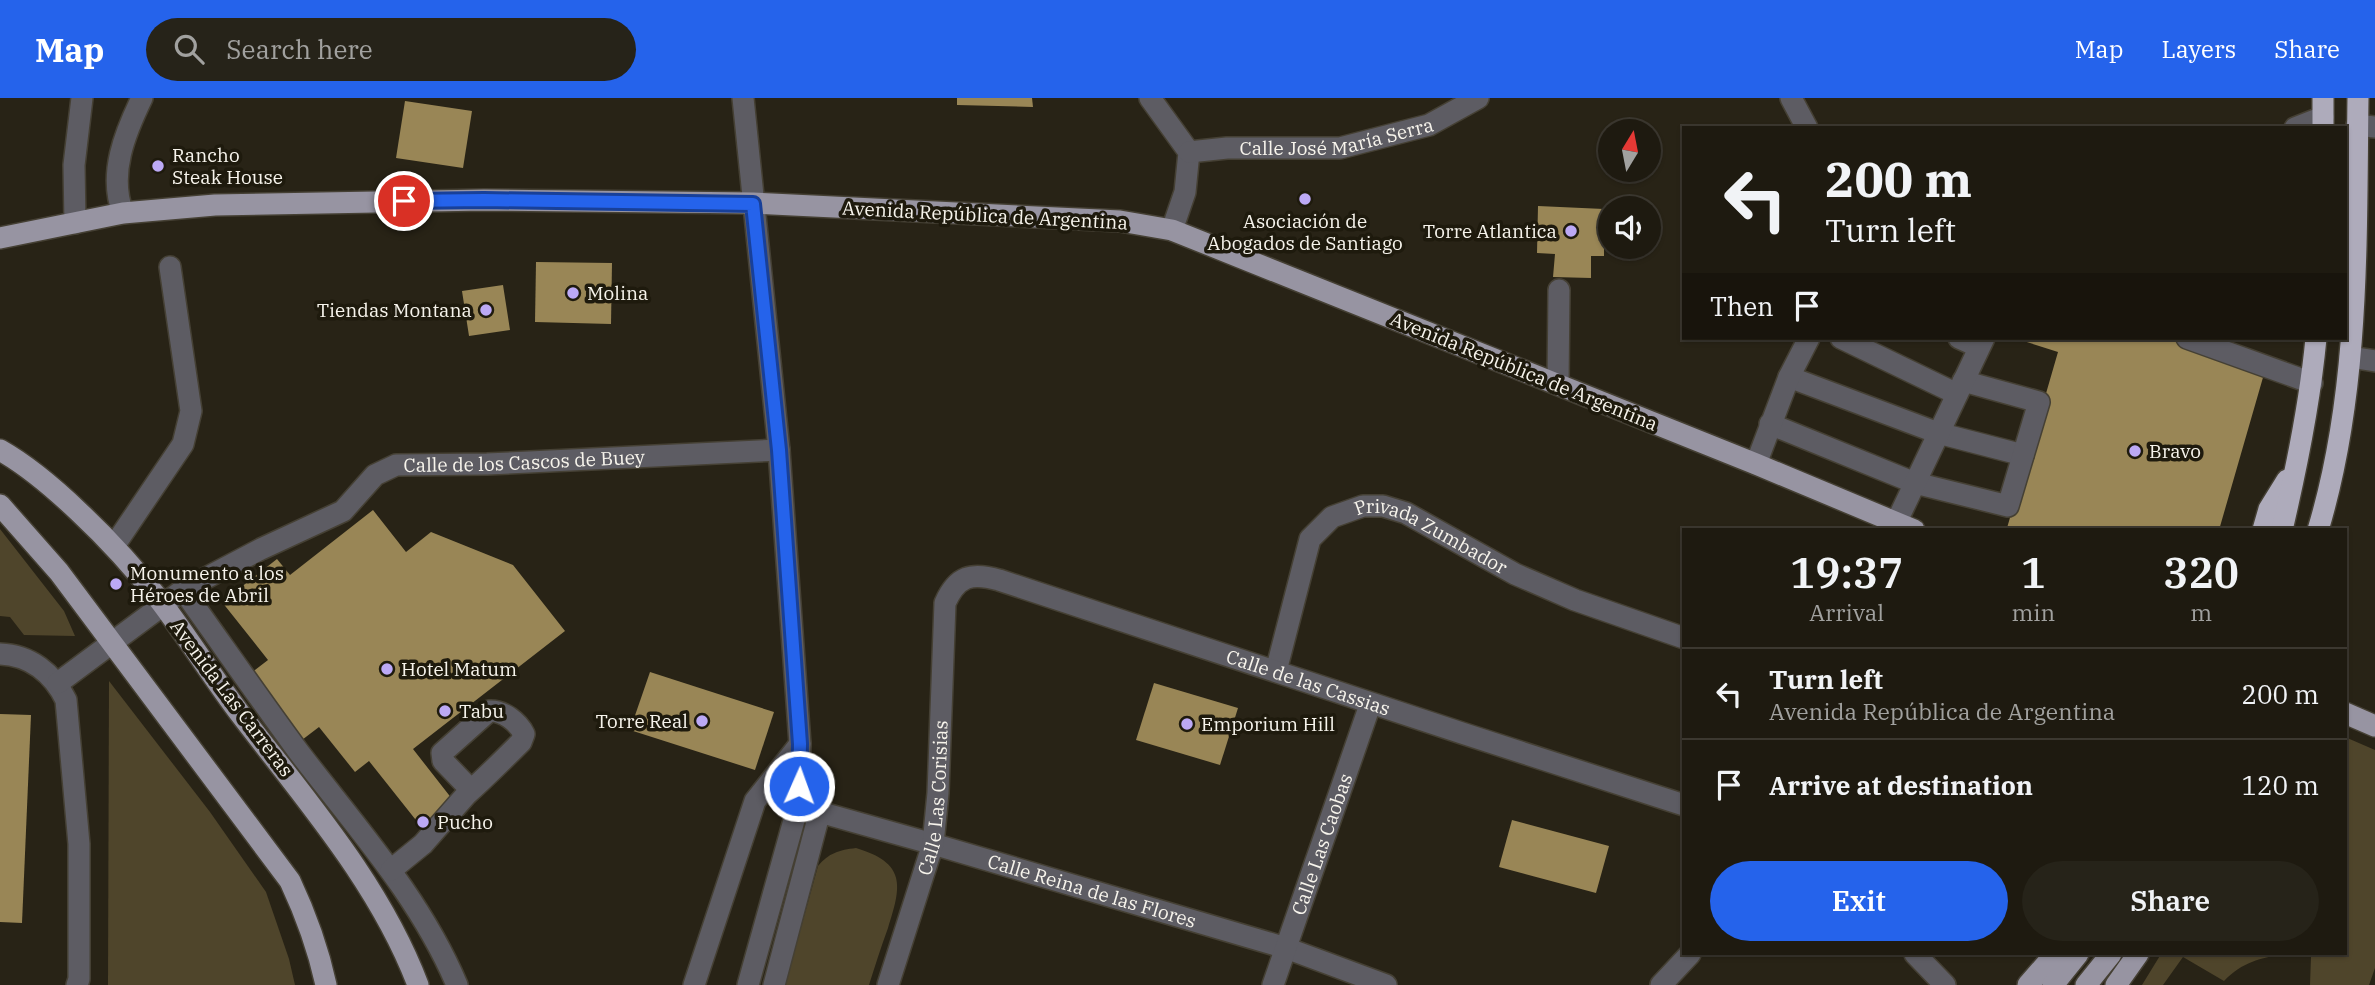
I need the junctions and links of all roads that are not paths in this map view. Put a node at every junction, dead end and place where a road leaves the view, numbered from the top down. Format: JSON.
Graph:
{"nodes":[{"id":1,"x":82,"y":98,"type":"edge"},
{"id":2,"x":142,"y":98,"type":"edge"},
{"id":3,"x":743,"y":98,"type":"edge"},
{"id":4,"x":1150,"y":98,"type":"edge"},
{"id":5,"x":1478,"y":98,"type":"edge"},
{"id":6,"x":1790,"y":98,"type":"edge"},
{"id":7,"x":2358,"y":98,"type":"edge"},
{"id":8,"x":2323,"y":114,"type":"edge"},
{"id":9,"x":1806,"y":126,"type":"edge"},
{"id":10,"x":2299,"y":126,"type":"edge"},
{"id":11,"x":2366,"y":126,"type":"edge"},
{"id":12,"x":1189,"y":152,"type":"junction"},
{"id":13,"x":753,"y":204,"type":"junction"},
{"id":14,"x":123,"y":212,"type":"junction"},
{"id":15,"x":75,"y":223,"type":"junction"},
{"id":16,"x":1172,"y":230,"type":"junction"},
{"id":17,"x":0,"y":238,"type":"edge"},
{"id":18,"x":170,"y":267,"type":"dead end"},
{"id":19,"x":1559,"y":290,"type":"dead end"},
{"id":20,"x":1808,"y":340,"type":"edge"},
{"id":21,"x":1846,"y":340,"type":"edge"},
{"id":22,"x":2193,"y":340,"type":"edge"},
{"id":23,"x":2316,"y":340,"type":"edge"},
{"id":24,"x":1981,"y":342,"type":"edge"},
{"id":25,"x":2350,"y":357,"type":"junction"},
{"id":26,"x":2375,"y":361,"type":"edge"},
{"id":27,"x":1789,"y":377,"type":"junction"},
{"id":28,"x":2312,"y":383,"type":"junction"},
{"id":29,"x":1558,"y":384,"type":"junction"},
{"id":30,"x":1960,"y":388,"type":"junction"},
{"id":31,"x":1770,"y":424,"type":"junction"},
{"id":32,"x":1938,"y":433,"type":"junction"},
{"id":33,"x":0,"y":450,"type":"edge"},
{"id":34,"x":779,"y":450,"type":"junction"},
{"id":35,"x":2023,"y":455,"type":"junction"},
{"id":36,"x":1756,"y":464,"type":"junction"},
{"id":37,"x":2298,"y":464,"type":"junction"},
{"id":38,"x":1915,"y":483,"type":"junction"},
{"id":39,"x":0,"y":505,"type":"edge"},
{"id":40,"x":1905,"y":527,"type":"edge"},
{"id":41,"x":2264,"y":528,"type":"edge"},
{"id":42,"x":2282,"y":528,"type":"edge"},
{"id":43,"x":2318,"y":528,"type":"edge"},
{"id":44,"x":114,"y":546,"type":"junction"},
{"id":45,"x":183,"y":590,"type":"junction"},
{"id":46,"x":945,"y":603,"type":"joint"},
{"id":47,"x":162,"y":604,"type":"junction"},
{"id":48,"x":1682,"y":637,"type":"edge"},
{"id":49,"x":113,"y":643,"type":"junction"},
{"id":50,"x":0,"y":654,"type":"edge"},
{"id":51,"x":1276,"y":671,"type":"junction"},
{"id":52,"x":58,"y":683,"type":"junction"},
{"id":53,"x":1370,"y":705,"type":"junction"},
{"id":54,"x":2347,"y":714,"type":"edge"},
{"id":55,"x":2375,"y":726,"type":"edge"},
{"id":56,"x":800,"y":744,"type":"junction"},
{"id":57,"x":471,"y":790,"type":"dead end"},
{"id":58,"x":1682,"y":804,"type":"edge"},
{"id":59,"x":798,"y":806,"type":"junction"},
{"id":60,"x":820,"y":811,"type":"junction"},
{"id":61,"x":933,"y":844,"type":"junction"},
{"id":62,"x":391,"y":870,"type":"junction"},
{"id":63,"x":1286,"y":948,"type":"junction"},
{"id":64,"x":1689,"y":955,"type":"edge"},
{"id":65,"x":1916,"y":955,"type":"edge"},
{"id":66,"x":2053,"y":955,"type":"edge"},
{"id":67,"x":2077,"y":955,"type":"edge"},
{"id":68,"x":2110,"y":955,"type":"edge"},
{"id":69,"x":2137,"y":955,"type":"edge"},
{"id":70,"x":77,"y":985,"type":"edge"},
{"id":71,"x":326,"y":985,"type":"edge"},
{"id":72,"x":418,"y":985,"type":"edge"},
{"id":73,"x":457,"y":985,"type":"edge"},
{"id":74,"x":694,"y":985,"type":"edge"},
{"id":75,"x":748,"y":985,"type":"edge"},
{"id":76,"x":774,"y":985,"type":"edge"},
{"id":77,"x":888,"y":985,"type":"edge"},
{"id":78,"x":1273,"y":985,"type":"edge"},
{"id":79,"x":1385,"y":985,"type":"edge"},
{"id":80,"x":1661,"y":985,"type":"edge"},
{"id":81,"x":1945,"y":985,"type":"edge"},
{"id":82,"x":2028,"y":985,"type":"edge"},
{"id":83,"x":2053,"y":985,"type":"edge"},
{"id":84,"x":2085,"y":985,"type":"edge"},
{"id":85,"x":2116,"y":985,"type":"edge"}],
"edges":[{"from":1,"to":15,"type":"street"},
{"from":2,"to":14,"type":"street"},
{"from":3,"to":13,"type":"street"},
{"from":4,"to":12,"type":"street"},
{"from":5,"to":12,"type":"street","name":"Calle José María Serra"},
{"from":6,"to":9,"type":"street"},
{"from":7,"to":11,"type":"highway"},
{"from":8,"to":10,"type":"street"},
{"from":11,"to":25,"type":"highway"},
{"from":12,"to":16,"type":"street"},
{"from":13,"to":14,"type":"main road","name":"Avenida República de Argentina"},
{"from":13,"to":16,"type":"main road","name":"Avenida República de Argentina"},
{"from":13,"to":34,"type":"street"},
{"from":14,"to":15,"type":"main road","name":"Avenida República de Argentina"},
{"from":15,"to":17,"type":"main road","name":"Avenida República de Argentina"},
{"from":16,"to":29,"type":"main road","name":"Avenida República de Argentina"},
{"from":18,"to":44,"type":"street"},
{"from":19,"to":29,"type":"street"},
{"from":20,"to":27,"type":"street"},
{"from":21,"to":30,"type":"street"},
{"from":22,"to":28,"type":"street"},
{"from":23,"to":28,"type":"highway"},
{"from":24,"to":30,"type":"street"},
{"from":25,"to":26,"type":"street"},
{"from":25,"to":43,"type":"highway"},
{"from":27,"to":31,"type":"street"},
{"from":27,"to":32,"type":"street"},
{"from":28,"to":37,"type":"highway"},
{"from":29,"to":36,"type":"main road","name":"Avenida República de Argentina"},
{"from":30,"to":32,"type":"street"},
{"from":30,"to":35,"type":"street"},
{"from":31,"to":36,"type":"street"},
{"from":31,"to":38,"type":"street"},
{"from":32,"to":35,"type":"street"},
{"from":32,"to":38,"type":"street"},
{"from":33,"to":44,"type":"main road","name":"Avenida Las Carreras"},
{"from":34,"to":45,"type":"street","name":"Calle de los Cascos de Buey"},
{"from":34,"to":56,"type":"street"},
{"from":35,"to":38,"type":"street"},
{"from":36,"to":40,"type":"main road","name":"Avenida República de Argentina"},
{"from":37,"to":41,"type":"highway"},
{"from":37,"to":42,"type":"highway"},
{"from":38,"to":40,"type":"street"},
{"from":39,"to":49,"type":"main road"},
{"from":44,"to":47,"type":"main road","name":"Avenida Las Carreras"},
{"from":45,"to":47,"type":"street","name":"Calle de los Cascos de Buey"},
{"from":45,"to":62,"type":"street"},
{"from":46,"to":51,"type":"street","name":"Calle de las Cassias"},
{"from":46,"to":61,"type":"street","name":"Calle Las Corisias"},
{"from":47,"to":49,"type":"street","name":"Calle de los Cascos de Buey"},
{"from":47,"to":72,"type":"main road","name":"Avenida Las Carreras"},
{"from":48,"to":51,"type":"street","name":"Privada Zumbador"},
{"from":49,"to":52,"type":"street","name":"Calle de los Cascos de Buey"},
{"from":49,"to":71,"type":"main road"},
{"from":50,"to":52,"type":"street"},
{"from":51,"to":53,"type":"street","name":"Calle de las Cassias"},
{"from":52,"to":70,"type":"street"},
{"from":53,"to":58,"type":"street","name":"Calle de las Cassias"},
{"from":53,"to":63,"type":"street","name":"Calle Las Caobas"},
{"from":54,"to":55,"type":"main road"},
{"from":56,"to":59,"type":"street"},
{"from":56,"to":74,"type":"street"},
{"from":57,"to":62,"type":"street"},
{"from":59,"to":60,"type":"street","name":"Calle Reina de las Flores"},
{"from":59,"to":75,"type":"street"},
{"from":60,"to":61,"type":"street","name":"Calle Reina de las Flores"},
{"from":60,"to":76,"type":"street"},
{"from":61,"to":63,"type":"street","name":"Calle Reina de las Flores"},
{"from":61,"to":77,"type":"street","name":"Calle Las Corisias"},
{"from":62,"to":73,"type":"street"},
{"from":63,"to":78,"type":"street","name":"Calle Las Caobas"},
{"from":63,"to":79,"type":"street","name":"Calle Reina de las Flores"},
{"from":64,"to":80,"type":"street"},
{"from":65,"to":81,"type":"street"},
{"from":66,"to":82,"type":"main road"},
{"from":67,"to":83,"type":"main road"},
{"from":68,"to":84,"type":"main road"},
{"from":69,"to":85,"type":"main road"}]}
